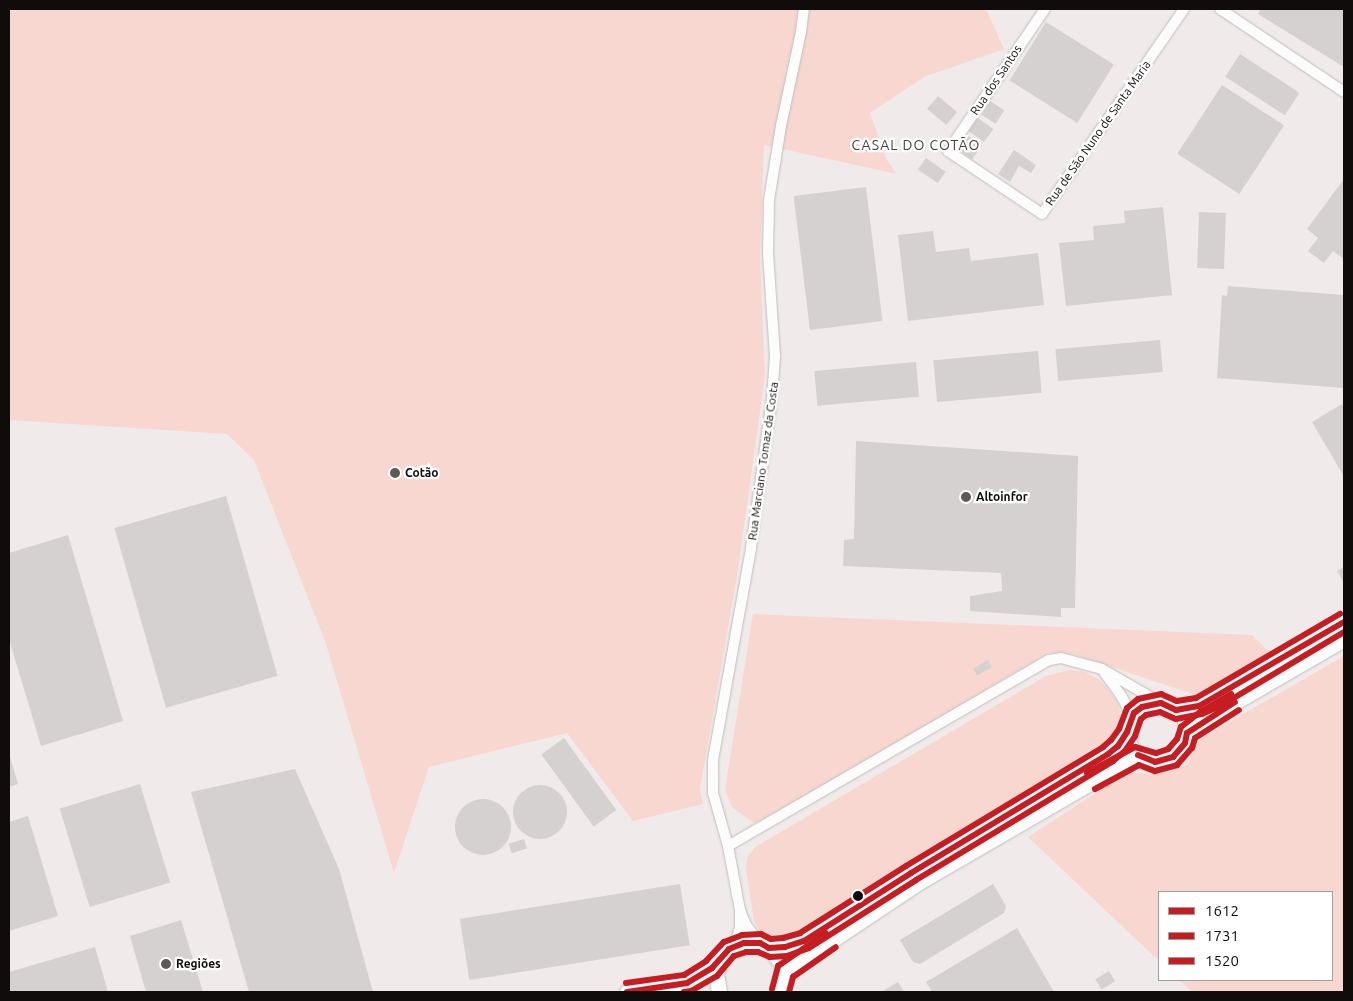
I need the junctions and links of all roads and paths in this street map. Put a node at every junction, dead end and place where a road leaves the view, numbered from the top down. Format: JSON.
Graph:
{"nodes":[{"id":1,"x":804,"y":9,"type":"edge"},
{"id":2,"x":1045,"y":9,"type":"edge"},
{"id":3,"x":1184,"y":9,"type":"edge"},
{"id":4,"x":1220,"y":9,"type":"edge"},
{"id":5,"x":1344,"y":92,"type":"edge"},
{"id":6,"x":948,"y":151,"type":"joint"},
{"id":7,"x":1344,"y":622,"type":"edge"},
{"id":8,"x":1344,"y":639,"type":"edge"},
{"id":9,"x":1102,"y":669,"type":"junction"},
{"id":10,"x":1161,"y":703,"type":"junction"},
{"id":11,"x":1176,"y":710,"type":"junction"},
{"id":12,"x":1130,"y":725,"type":"junction"},
{"id":13,"x":1187,"y":733,"type":"junction"},
{"id":14,"x":1138,"y":755,"type":"junction"},
{"id":15,"x":728,"y":846,"type":"junction"},
{"id":16,"x":740,"y":910,"type":"junction"},
{"id":17,"x":734,"y":946,"type":"junction"},
{"id":18,"x":764,"y":946,"type":"junction"},
{"id":19,"x":720,"y":960,"type":"junction"},
{"id":20,"x":784,"y":972,"type":"junction"},
{"id":21,"x":627,"y":992,"type":"edge"},
{"id":22,"x":719,"y":992,"type":"edge"},
{"id":23,"x":780,"y":992,"type":"edge"}],
"edges":[{"from":1,"to":15,"type":"street","name":"Rua Marciano Tomaz da Costa"},
{"from":2,"to":6,"type":"street","name":"Rua dos Santos"},
{"from":3,"to":6,"type":"street","name":"Rua de São Nuno de Santa Maria"},
{"from":4,"to":5,"type":"street"},
{"from":7,"to":11,"type":"main road"},
{"from":8,"to":13,"type":"main road"},
{"from":9,"to":10,"type":"street"},
{"from":9,"to":12,"type":"street"},
{"from":9,"to":15,"type":"street"},
{"from":10,"to":11,"type":"main road"},
{"from":10,"to":12,"type":"main road"},
{"from":11,"to":13,"type":"main road"},
{"from":12,"to":14,"type":"main road"},
{"from":12,"to":18,"type":"main road"},
{"from":13,"to":14,"type":"main road"},
{"from":14,"to":20,"type":"main road"},
{"from":15,"to":16,"type":"street","name":"Rua Marciano Tomaz da Costa"},
{"from":16,"to":17,"type":"street","name":"Rua Marciano Tomaz da Costa"},
{"from":16,"to":18,"type":"street","name":"Rua Marciano Tomaz da Costa"},
{"from":17,"to":18,"type":"main road"},
{"from":17,"to":19,"type":"main road"},
{"from":18,"to":20,"type":"main road"},
{"from":19,"to":21,"type":"main road"},
{"from":19,"to":22,"type":"main road"},
{"from":20,"to":23,"type":"main road"}]}
